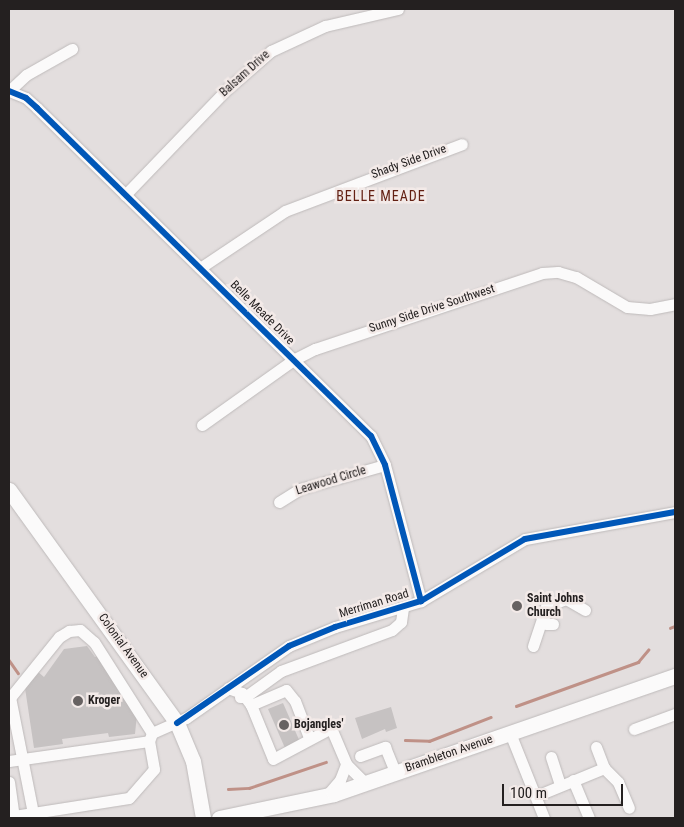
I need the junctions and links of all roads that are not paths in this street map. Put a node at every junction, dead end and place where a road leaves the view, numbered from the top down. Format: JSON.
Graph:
{"nodes":[{"id":1,"x":398,"y":9,"type":"edge"},
{"id":2,"x":72,"y":49,"type":"dead end"},
{"id":3,"x":9,"y":91,"type":"edge"},
{"id":4,"x":462,"y":144,"type":"dead end"},
{"id":5,"x":125,"y":195,"type":"junction"},
{"id":6,"x":200,"y":268,"type":"junction"},
{"id":7,"x":675,"y":304,"type":"edge"},
{"id":8,"x":293,"y":360,"type":"junction"},
{"id":9,"x":202,"y":425,"type":"dead end"},
{"id":10,"x":385,"y":465,"type":"junction"},
{"id":11,"x":9,"y":490,"type":"edge"},
{"id":12,"x":279,"y":502,"type":"dead end"},
{"id":13,"x":675,"y":512,"type":"edge"},
{"id":14,"x":421,"y":601,"type":"junction"},
{"id":15,"x":403,"y":608,"type":"junction"},
{"id":16,"x":584,"y":610,"type":"dead end"},
{"id":17,"x":541,"y":616,"type":"junction"},
{"id":18,"x":553,"y":624,"type":"dead end"},
{"id":19,"x":533,"y":646,"type":"dead end"},
{"id":20,"x":675,"y":676,"type":"edge"},
{"id":21,"x":228,"y":688,"type":"junction"},
{"id":22,"x":218,"y":696,"type":"junction"},
{"id":23,"x":9,"y":698,"type":"edge"},
{"id":24,"x":248,"y":701,"type":"junction"},
{"id":25,"x":675,"y":714,"type":"edge"},
{"id":26,"x":177,"y":723,"type":"junction"},
{"id":27,"x":634,"y":729,"type":"dead end"},
{"id":28,"x":510,"y":733,"type":"junction"},
{"id":29,"x":150,"y":737,"type":"junction"},
{"id":30,"x":309,"y":737,"type":"junction"},
{"id":31,"x":13,"y":740,"type":"edge"},
{"id":32,"x":596,"y":747,"type":"dead end"},
{"id":33,"x":360,"y":756,"type":"dead end"},
{"id":34,"x":24,"y":757,"type":"junction"},
{"id":35,"x":551,"y":757,"type":"dead end"},
{"id":36,"x":9,"y":761,"type":"edge"},
{"id":37,"x":346,"y":764,"type":"junction"},
{"id":38,"x":604,"y":768,"type":"junction"},
{"id":39,"x":395,"y":772,"type":"junction"},
{"id":40,"x":573,"y":780,"type":"junction"},
{"id":41,"x":9,"y":782,"type":"edge"},
{"id":42,"x":364,"y":782,"type":"junction"},
{"id":43,"x":560,"y":784,"type":"junction"},
{"id":44,"x":536,"y":796,"type":"junction"},
{"id":45,"x":325,"y":797,"type":"junction"},
{"id":46,"x":629,"y":808,"type":"dead end"},
{"id":47,"x":34,"y":815,"type":"edge"},
{"id":48,"x":12,"y":816,"type":"edge"},
{"id":49,"x":203,"y":818,"type":"edge"},
{"id":50,"x":219,"y":818,"type":"edge"},
{"id":51,"x":544,"y":818,"type":"edge"},
{"id":52,"x":589,"y":818,"type":"edge"}],
"edges":[{"from":1,"to":5,"type":"street","name":"Balsam Drive"},
{"from":2,"to":3,"type":"street"},
{"from":3,"to":5,"type":"street","name":"Belle Meade Drive"},
{"from":4,"to":6,"type":"street","name":"Shady Side Drive"},
{"from":5,"to":6,"type":"street","name":"Belle Meade Drive"},
{"from":6,"to":8,"type":"street","name":"Belle Meade Drive"},
{"from":7,"to":8,"type":"street","name":"Sunny Side Drive Southwest"},
{"from":8,"to":9,"type":"street","name":"Sunny Side Drive Southwest"},
{"from":8,"to":10,"type":"street","name":"Belle Meade Drive"},
{"from":10,"to":12,"type":"street","name":"Leawood Circle"},
{"from":10,"to":14,"type":"street","name":"Belle Meade Drive"},
{"from":11,"to":26,"type":"main road","name":"Colonial Avenue"},
{"from":13,"to":14,"type":"street","name":"Merriman Road"},
{"from":14,"to":15,"type":"street","name":"Merriman Road"},
{"from":15,"to":21,"type":"street","name":"Merriman Road"},
{"from":15,"to":24,"type":"street"},
{"from":16,"to":17,"type":"street"},
{"from":17,"to":18,"type":"street"},
{"from":17,"to":19,"type":"street"},
{"from":20,"to":28,"type":"main road","name":"Brambleton Avenue"},
{"from":21,"to":22,"type":"street","name":"Merriman Road"},
{"from":21,"to":24,"type":"street"},
{"from":22,"to":24,"type":"street"},
{"from":22,"to":26,"type":"street","name":"Merriman Road"},
{"from":23,"to":29,"type":"street"},
{"from":23,"to":31,"type":"street"},
{"from":24,"to":30,"type":"street"},
{"from":24,"to":30,"type":"street"},
{"from":25,"to":27,"type":"street"},
{"from":26,"to":29,"type":"street","name":"Merriman Road"},
{"from":26,"to":49,"type":"main road","name":"Colonial Avenue"},
{"from":28,"to":39,"type":"main road","name":"Brambleton Avenue"},
{"from":28,"to":44,"type":"street"},
{"from":29,"to":34,"type":"street","name":"Merriman Road"},
{"from":29,"to":47,"type":"street"},
{"from":30,"to":37,"type":"street"},
{"from":31,"to":34,"type":"street"},
{"from":32,"to":38,"type":"street"},
{"from":33,"to":39,"type":"street"},
{"from":34,"to":36,"type":"street","name":"Merriman Road"},
{"from":34,"to":47,"type":"street"},
{"from":35,"to":43,"type":"street"},
{"from":37,"to":42,"type":"street"},
{"from":37,"to":45,"type":"street"},
{"from":38,"to":40,"type":"street"},
{"from":38,"to":46,"type":"street"},
{"from":39,"to":42,"type":"main road","name":"Brambleton Avenue"},
{"from":40,"to":43,"type":"street"},
{"from":40,"to":52,"type":"street"},
{"from":41,"to":48,"type":"street"},
{"from":42,"to":45,"type":"main road","name":"Brambleton Avenue"},
{"from":43,"to":44,"type":"street"},
{"from":44,"to":51,"type":"street"},
{"from":45,"to":50,"type":"main road","name":"Brambleton Avenue"},
{"from":47,"to":48,"type":"street"}]}
